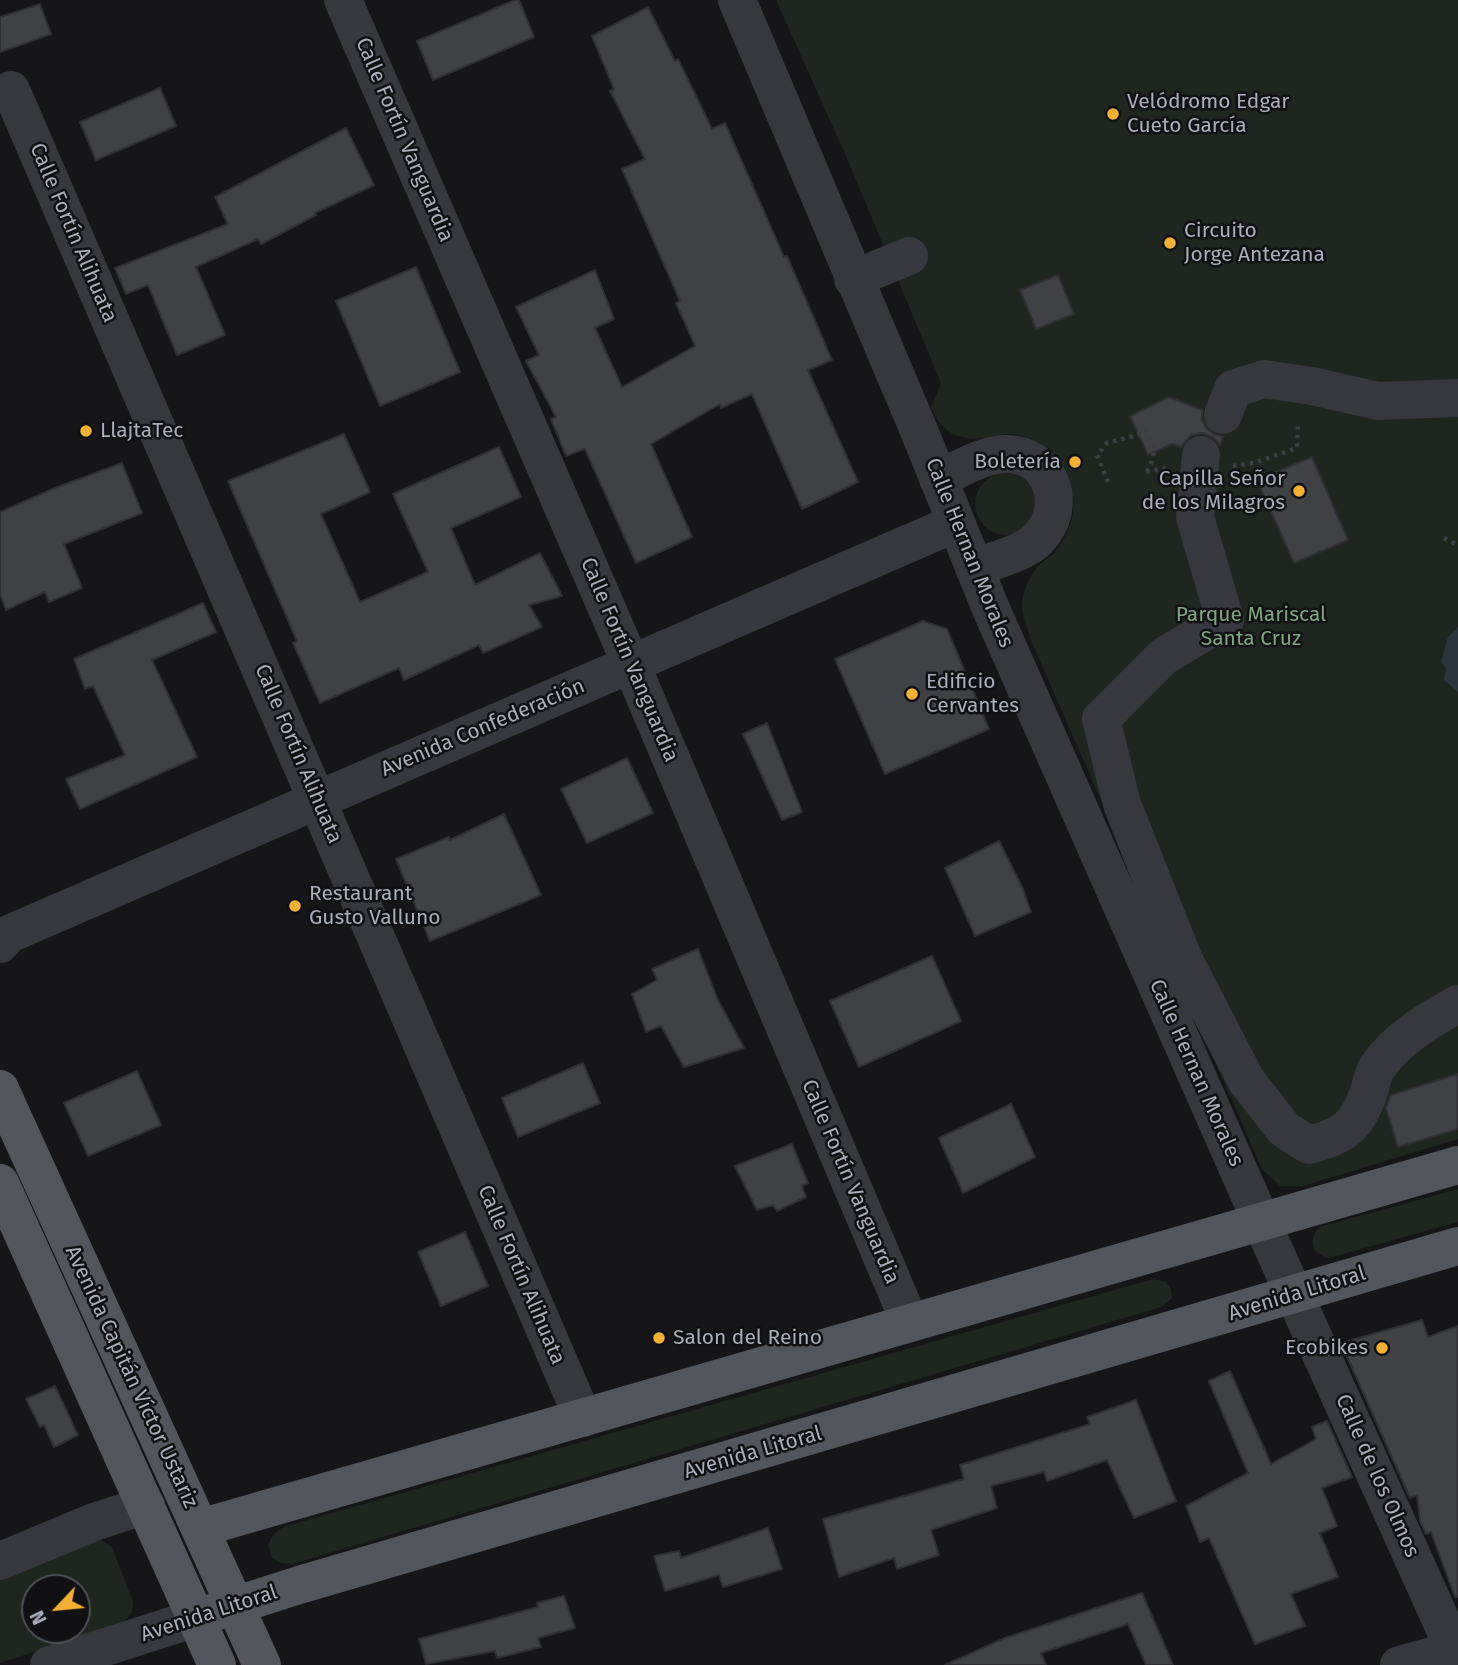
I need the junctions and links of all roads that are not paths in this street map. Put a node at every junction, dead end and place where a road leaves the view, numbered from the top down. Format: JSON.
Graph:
{"nodes":[{"id":1,"x":343,"y":0,"type":"edge"},
{"id":2,"x":737,"y":0,"type":"edge"},
{"id":3,"x":11,"y":90,"type":"dead end"},
{"id":4,"x":909,"y":256,"type":"dead end"},
{"id":5,"x":853,"y":279,"type":"junction"},
{"id":6,"x":1458,"y":398,"type":"edge"},
{"id":7,"x":1223,"y":415,"type":"dead end"},
{"id":8,"x":1201,"y":455,"type":"dead end"},
{"id":9,"x":938,"y":479,"type":"junction"},
{"id":10,"x":956,"y":523,"type":"junction"},
{"id":11,"x":974,"y":568,"type":"junction"},
{"id":12,"x":631,"y":664,"type":"junction"},
{"id":13,"x":318,"y":799,"type":"junction"},
{"id":14,"x":3,"y":937,"type":"edge"},
{"id":15,"x":1458,"y":1004,"type":"edge"},
{"id":16,"x":0,"y":1089,"type":"edge"},
{"id":17,"x":1458,"y":1166,"type":"edge"},
{"id":18,"x":0,"y":1183,"type":"edge"},
{"id":19,"x":1261,"y":1221,"type":"junction"},
{"id":20,"x":1458,"y":1246,"type":"edge"},
{"id":21,"x":1295,"y":1294,"type":"junction"},
{"id":22,"x":910,"y":1323,"type":"junction"},
{"id":23,"x":583,"y":1418,"type":"junction"},
{"id":24,"x":146,"y":1506,"type":"junction"},
{"id":25,"x":192,"y":1511,"type":"junction"},
{"id":26,"x":0,"y":1561,"type":"edge"},
{"id":27,"x":236,"y":1606,"type":"junction"},
{"id":28,"x":196,"y":1618,"type":"junction"},
{"id":29,"x":1457,"y":1652,"type":"edge"},
{"id":30,"x":49,"y":1665,"type":"edge"},
{"id":31,"x":217,"y":1665,"type":"edge"},
{"id":32,"x":262,"y":1665,"type":"edge"},
{"id":33,"x":1399,"y":1665,"type":"edge"}],
"edges":[{"from":1,"to":12,"type":"street","name":"Calle Fortín Vanguardia"},
{"from":2,"to":5,"type":"street","name":"Calle Hernan Morales"},
{"from":3,"to":13,"type":"street","name":"Calle Fortín Alihuata"},
{"from":4,"to":5,"type":"street"},
{"from":5,"to":9,"type":"street","name":"Calle Hernan Morales"},
{"from":6,"to":7,"type":"street"},
{"from":8,"to":15,"type":"street"},
{"from":9,"to":10,"type":"street","name":"Calle Hernan Morales"},
{"from":9,"to":11,"type":"street"},
{"from":10,"to":11,"type":"street","name":"Calle Hernan Morales"},
{"from":10,"to":12,"type":"street","name":"Avenida Confederación"},
{"from":11,"to":19,"type":"street","name":"Calle Hernan Morales"},
{"from":12,"to":13,"type":"street","name":"Avenida Confederación"},
{"from":12,"to":22,"type":"street","name":"Calle Fortín Vanguardia"},
{"from":13,"to":14,"type":"street","name":"Avenida Confederación"},
{"from":13,"to":23,"type":"street","name":"Calle Fortín Alihuata"},
{"from":16,"to":25,"type":"main road","name":"Avenida Capitán Víctor Ustariz"},
{"from":17,"to":19,"type":"main road"},
{"from":18,"to":24,"type":"main road","name":"Avenida Capitán Víctor Ustariz"},
{"from":19,"to":21,"type":"street","name":"Calle Hernan Morales"},
{"from":19,"to":22,"type":"main road"},
{"from":20,"to":21,"type":"main road","name":"Avenida Litoral"},
{"from":21,"to":27,"type":"main road","name":"Avenida Litoral"},
{"from":21,"to":29,"type":"street","name":"Calle de los Olmos"},
{"from":22,"to":23,"type":"main road"},
{"from":23,"to":25,"type":"main road"},
{"from":24,"to":25,"type":"main road"},
{"from":24,"to":26,"type":"street"},
{"from":24,"to":28,"type":"main road","name":"Avenida Capitán Víctor Ustariz"},
{"from":25,"to":27,"type":"main road","name":"Avenida Capitán Víctor Ustariz"},
{"from":27,"to":28,"type":"main road","name":"Avenida Litoral"},
{"from":27,"to":32,"type":"main road","name":"Avenida Capitán Víctor Ustariz"},
{"from":28,"to":30,"type":"street","name":"Avenida Litoral"},
{"from":28,"to":31,"type":"main road","name":"Avenida Capitán Víctor Ustariz"},
{"from":29,"to":33,"type":"street"}]}
